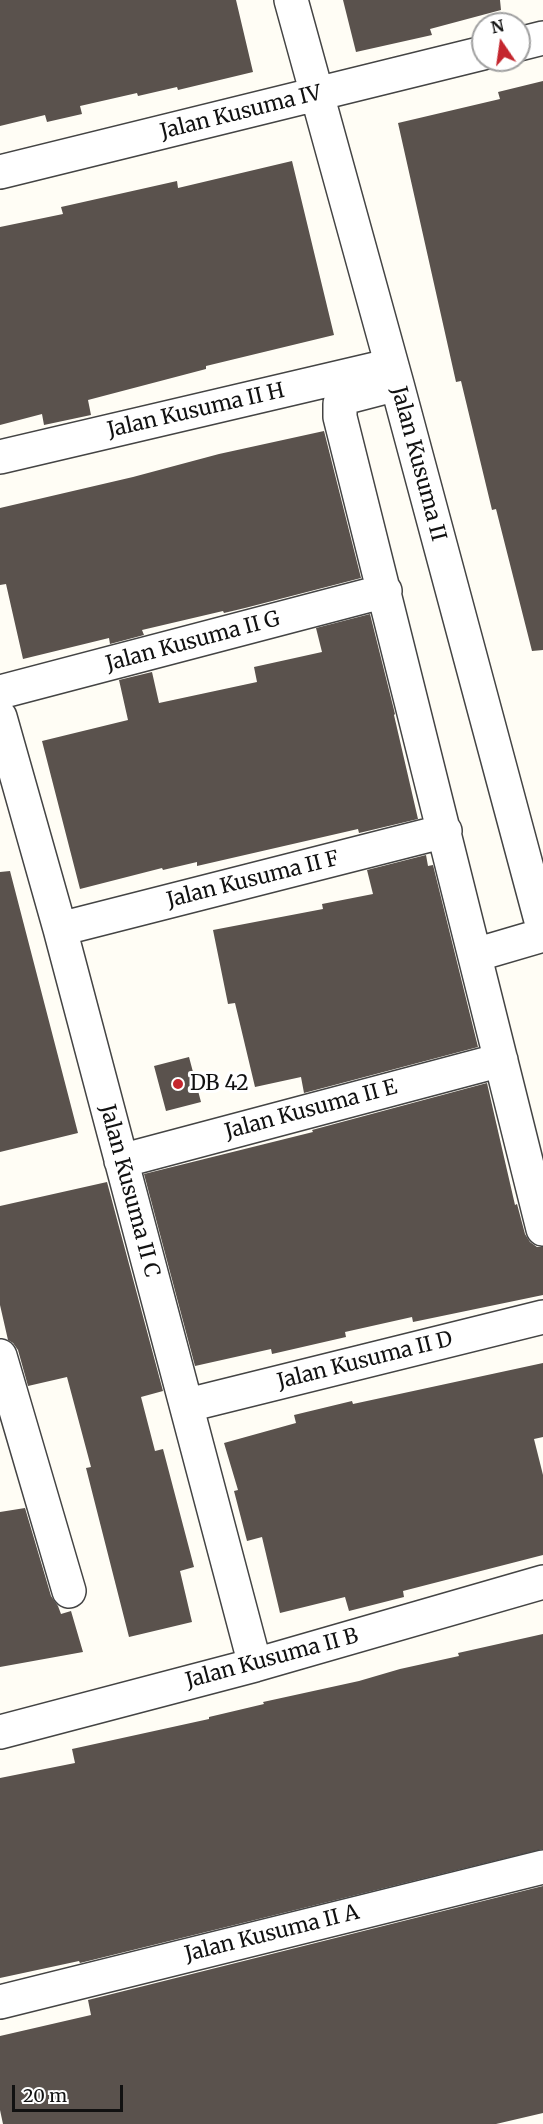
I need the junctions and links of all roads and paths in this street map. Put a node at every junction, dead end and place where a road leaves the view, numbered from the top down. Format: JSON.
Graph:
{"nodes":[{"id":1,"x":291,"y":0,"type":"edge"},
{"id":2,"x":471,"y":56,"type":"edge"},
{"id":3,"x":317,"y":94,"type":"junction"},
{"id":4,"x":0,"y":172,"type":"edge"},
{"id":5,"x":394,"y":374,"type":"junction"},
{"id":6,"x":0,"y":457,"type":"edge"},
{"id":7,"x":385,"y":591,"type":"junction"},
{"id":8,"x":0,"y":692,"type":"edge"},
{"id":9,"x":0,"y":717,"type":"edge"},
{"id":10,"x":445,"y":831,"type":"junction"},
{"id":11,"x":543,"y":928,"type":"edge"},
{"id":12,"x":60,"y":929,"type":"junction"},
{"id":13,"x":543,"y":936,"type":"edge"},
{"id":14,"x":475,"y":955,"type":"junction"},
{"id":15,"x":501,"y":1060,"type":"junction"},
{"id":16,"x":121,"y":1161,"type":"junction"},
{"id":17,"x":543,"y":1229,"type":"edge"},
{"id":18,"x":543,"y":1317,"type":"edge"},
{"id":19,"x":0,"y":1356,"type":"edge"},
{"id":20,"x":188,"y":1405,"type":"junction"},
{"id":21,"x":543,"y":1582,"type":"edge"},
{"id":22,"x":69,"y":1591,"type":"dead end"},
{"id":23,"x":255,"y":1665,"type":"junction"},
{"id":24,"x":0,"y":1732,"type":"edge"},
{"id":25,"x":543,"y":1867,"type":"edge"},
{"id":26,"x":0,"y":2002,"type":"edge"}],
"edges":[{"from":1,"to":3,"type":"street","name":"Jalan Kusuma II"},
{"from":2,"to":3,"type":"street","name":"Jalan Kusuma IV"},
{"from":3,"to":4,"type":"street","name":"Jalan Kusuma IV"},
{"from":3,"to":5,"type":"street","name":"Jalan Kusuma II"},
{"from":5,"to":6,"type":"street","name":"Jalan Kusuma II H"},
{"from":5,"to":7,"type":"street"},
{"from":5,"to":11,"type":"street","name":"Jalan Kusuma II"},
{"from":7,"to":8,"type":"street","name":"Jalan Kusuma II G"},
{"from":7,"to":10,"type":"street"},
{"from":9,"to":12,"type":"street","name":"Jalan Kusuma II C"},
{"from":10,"to":12,"type":"street","name":"Jalan Kusuma II F"},
{"from":10,"to":14,"type":"street"},
{"from":12,"to":16,"type":"street","name":"Jalan Kusuma II C"},
{"from":13,"to":14,"type":"street"},
{"from":14,"to":15,"type":"street"},
{"from":15,"to":16,"type":"street","name":"Jalan Kusuma II E"},
{"from":15,"to":17,"type":"street"},
{"from":16,"to":20,"type":"street","name":"Jalan Kusuma II C"},
{"from":18,"to":20,"type":"street","name":"Jalan Kusuma II D"},
{"from":19,"to":22,"type":"street"},
{"from":20,"to":23,"type":"street","name":"Jalan Kusuma II C"},
{"from":21,"to":23,"type":"street","name":"Jalan Kusuma II B"},
{"from":23,"to":24,"type":"street","name":"Jalan Kusuma II B"},
{"from":25,"to":26,"type":"street","name":"Jalan Kusuma II A"}]}
